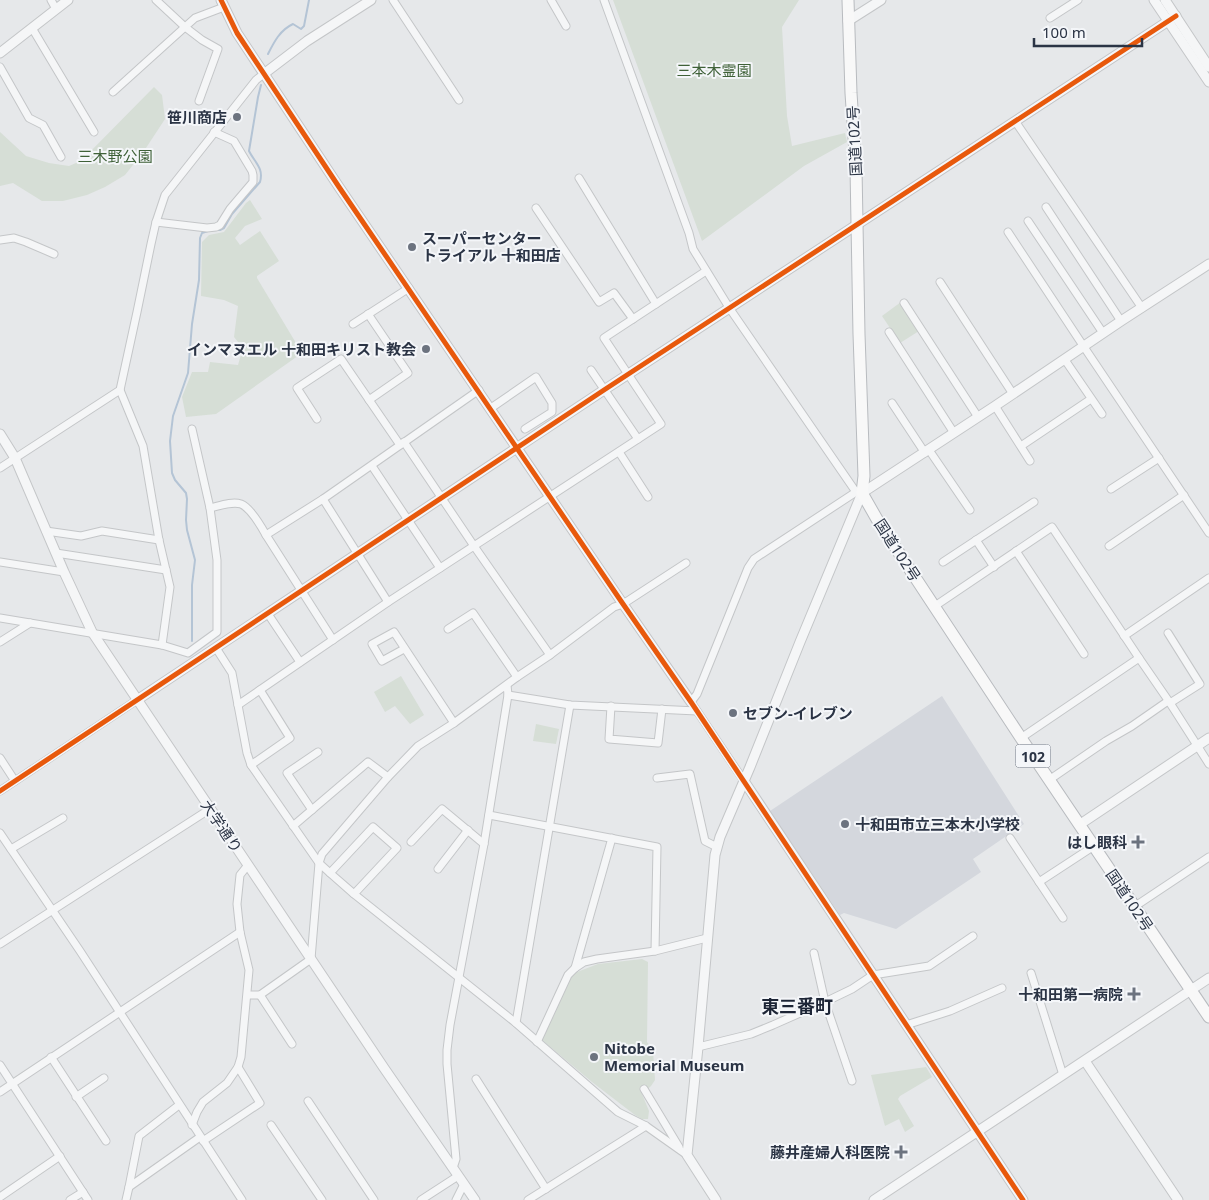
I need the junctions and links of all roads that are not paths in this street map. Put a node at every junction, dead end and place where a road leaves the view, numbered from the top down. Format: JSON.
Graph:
{"nodes":[{"id":1,"x":51,"y":0,"type":"edge"},
{"id":2,"x":68,"y":0,"type":"edge"},
{"id":3,"x":156,"y":0,"type":"edge"},
{"id":4,"x":371,"y":0,"type":"edge"},
{"id":5,"x":392,"y":0,"type":"edge"},
{"id":6,"x":551,"y":0,"type":"edge"},
{"id":7,"x":604,"y":0,"type":"edge"},
{"id":8,"x":848,"y":0,"type":"edge"},
{"id":9,"x":881,"y":0,"type":"edge"},
{"id":10,"x":1078,"y":0,"type":"edge"},
{"id":11,"x":1154,"y":0,"type":"edge"},
{"id":12,"x":1165,"y":0,"type":"edge"},
{"id":13,"x":222,"y":4,"type":"edge"},
{"id":14,"x":56,"y":9,"type":"junction"},
{"id":15,"x":1050,"y":18,"type":"dead end"},
{"id":16,"x":1172,"y":19,"type":"junction"},
{"id":17,"x":848,"y":21,"type":"junction"},
{"id":18,"x":185,"y":26,"type":"junction"},
{"id":19,"x":566,"y":26,"type":"dead end"},
{"id":20,"x":32,"y":28,"type":"junction"},
{"id":21,"x":0,"y":54,"type":"edge"},
{"id":22,"x":0,"y":67,"type":"edge"},
{"id":23,"x":1209,"y":67,"type":"edge"},
{"id":24,"x":265,"y":73,"type":"junction"},
{"id":25,"x":1209,"y":82,"type":"edge"},
{"id":26,"x":113,"y":92,"type":"dead end"},
{"id":27,"x":459,"y":100,"type":"dead end"},
{"id":28,"x":198,"y":101,"type":"dead end"},
{"id":29,"x":1015,"y":121,"type":"junction"},
{"id":30,"x":94,"y":132,"type":"dead end"},
{"id":31,"x":214,"y":132,"type":"junction"},
{"id":32,"x":61,"y":157,"type":"dead end"},
{"id":33,"x":579,"y":178,"type":"dead end"},
{"id":34,"x":1046,"y":207,"type":"dead end"},
{"id":35,"x":536,"y":208,"type":"dead end"},
{"id":36,"x":1028,"y":221,"type":"dead end"},
{"id":37,"x":156,"y":222,"type":"junction"},
{"id":38,"x":858,"y":224,"type":"junction"},
{"id":39,"x":1008,"y":232,"type":"dead end"},
{"id":40,"x":0,"y":240,"type":"edge"},
{"id":41,"x":54,"y":254,"type":"dead end"},
{"id":42,"x":1209,"y":264,"type":"edge"},
{"id":43,"x":706,"y":271,"type":"junction"},
{"id":44,"x":940,"y":282,"type":"dead end"},
{"id":45,"x":409,"y":288,"type":"junction"},
{"id":46,"x":904,"y":303,"type":"dead end"},
{"id":47,"x":656,"y":304,"type":"junction"},
{"id":48,"x":1142,"y":308,"type":"junction"},
{"id":49,"x":730,"y":309,"type":"junction"},
{"id":50,"x":368,"y":314,"type":"junction"},
{"id":51,"x":633,"y":319,"type":"junction"},
{"id":52,"x":1121,"y":322,"type":"junction"},
{"id":53,"x":353,"y":324,"type":"dead end"},
{"id":54,"x":889,"y":332,"type":"dead end"},
{"id":55,"x":1103,"y":333,"type":"junction"},
{"id":56,"x":1084,"y":347,"type":"junction"},
{"id":57,"x":1065,"y":360,"type":"junction"},
{"id":58,"x":591,"y":370,"type":"dead end"},
{"id":59,"x":628,"y":375,"type":"junction"},
{"id":60,"x":120,"y":390,"type":"junction"},
{"id":61,"x":479,"y":390,"type":"junction"},
{"id":62,"x":604,"y":390,"type":"junction"},
{"id":63,"x":1013,"y":394,"type":"junction"},
{"id":64,"x":1091,"y":399,"type":"junction"},
{"id":65,"x":369,"y":400,"type":"junction"},
{"id":66,"x":892,"y":403,"type":"dead end"},
{"id":67,"x":995,"y":406,"type":"junction"},
{"id":68,"x":491,"y":408,"type":"junction"},
{"id":69,"x":1102,"y":414,"type":"dead end"},
{"id":70,"x":978,"y":417,"type":"junction"},
{"id":71,"x":317,"y":419,"type":"dead end"},
{"id":72,"x":192,"y":429,"type":"dead end"},
{"id":73,"x":525,"y":429,"type":"dead end"},
{"id":74,"x":954,"y":433,"type":"junction"},
{"id":75,"x":0,"y":434,"type":"edge"},
{"id":76,"x":638,"y":439,"type":"junction"},
{"id":77,"x":402,"y":444,"type":"junction"},
{"id":78,"x":1021,"y":446,"type":"junction"},
{"id":79,"x":518,"y":448,"type":"junction"},
{"id":80,"x":927,"y":451,"type":"junction"},
{"id":81,"x":619,"y":452,"type":"junction"},
{"id":82,"x":15,"y":458,"type":"junction"},
{"id":83,"x":1159,"y":458,"type":"junction"},
{"id":84,"x":1030,"y":460,"type":"dead end"},
{"id":85,"x":372,"y":466,"type":"junction"},
{"id":86,"x":0,"y":468,"type":"edge"},
{"id":87,"x":1111,"y":489,"type":"dead end"},
{"id":88,"x":859,"y":492,"type":"junction"},
{"id":89,"x":1184,"y":495,"type":"junction"},
{"id":90,"x":550,"y":496,"type":"junction"},
{"id":91,"x":648,"y":497,"type":"dead end"},
{"id":92,"x":442,"y":498,"type":"junction"},
{"id":93,"x":323,"y":499,"type":"junction"},
{"id":94,"x":1034,"y":502,"type":"dead end"},
{"id":95,"x":210,"y":508,"type":"junction"},
{"id":96,"x":970,"y":510,"type":"dead end"},
{"id":97,"x":408,"y":520,"type":"junction"},
{"id":98,"x":46,"y":531,"type":"junction"},
{"id":99,"x":1209,"y":532,"type":"edge"},
{"id":100,"x":266,"y":535,"type":"junction"},
{"id":101,"x":159,"y":540,"type":"junction"},
{"id":102,"x":976,"y":540,"type":"junction"},
{"id":103,"x":474,"y":546,"type":"junction"},
{"id":104,"x":1109,"y":546,"type":"dead end"},
{"id":105,"x":1016,"y":551,"type":"junction"},
{"id":106,"x":56,"y":553,"type":"junction"},
{"id":107,"x":358,"y":554,"type":"junction"},
{"id":108,"x":0,"y":562,"type":"edge"},
{"id":109,"x":943,"y":562,"type":"dead end"},
{"id":110,"x":686,"y":563,"type":"dead end"},
{"id":111,"x":994,"y":567,"type":"junction"},
{"id":112,"x":440,"y":568,"type":"junction"},
{"id":113,"x":166,"y":570,"type":"junction"},
{"id":114,"x":64,"y":572,"type":"junction"},
{"id":115,"x":1209,"y":578,"type":"edge"},
{"id":116,"x":302,"y":590,"type":"junction"},
{"id":117,"x":388,"y":602,"type":"junction"},
{"id":118,"x":623,"y":604,"type":"junction"},
{"id":119,"x":935,"y":606,"type":"junction"},
{"id":120,"x":268,"y":614,"type":"junction"},
{"id":121,"x":0,"y":618,"type":"edge"},
{"id":122,"x":30,"y":623,"type":"junction"},
{"id":123,"x":448,"y":629,"type":"dead end"},
{"id":124,"x":92,"y":632,"type":"junction"},
{"id":125,"x":1168,"y":633,"type":"dead end"},
{"id":126,"x":1124,"y":636,"type":"junction"},
{"id":127,"x":333,"y":640,"type":"junction"},
{"id":128,"x":0,"y":642,"type":"edge"},
{"id":129,"x":162,"y":644,"type":"junction"},
{"id":130,"x":216,"y":648,"type":"junction"},
{"id":131,"x":404,"y":648,"type":"junction"},
{"id":132,"x":1084,"y":654,"type":"dead end"},
{"id":133,"x":550,"y":655,"type":"junction"},
{"id":134,"x":1138,"y":658,"type":"junction"},
{"id":135,"x":300,"y":662,"type":"junction"},
{"id":136,"x":517,"y":677,"type":"junction"},
{"id":137,"x":507,"y":685,"type":"junction"},
{"id":138,"x":260,"y":690,"type":"junction"},
{"id":139,"x":508,"y":695,"type":"junction"},
{"id":140,"x":137,"y":700,"type":"junction"},
{"id":141,"x":691,"y":702,"type":"junction"},
{"id":142,"x":1169,"y":702,"type":"junction"},
{"id":143,"x":570,"y":705,"type":"junction"},
{"id":144,"x":238,"y":706,"type":"junction"},
{"id":145,"x":611,"y":706,"type":"junction"},
{"id":146,"x":662,"y":709,"type":"junction"},
{"id":147,"x":697,"y":711,"type":"junction"},
{"id":148,"x":454,"y":723,"type":"junction"},
{"id":149,"x":1021,"y":738,"type":"junction"},
{"id":150,"x":1209,"y":738,"type":"edge"},
{"id":151,"x":1197,"y":746,"type":"junction"},
{"id":152,"x":318,"y":752,"type":"dead end"},
{"id":153,"x":0,"y":758,"type":"edge"},
{"id":154,"x":1209,"y":764,"type":"edge"},
{"id":155,"x":251,"y":765,"type":"junction"},
{"id":156,"x":388,"y":777,"type":"junction"},
{"id":157,"x":657,"y":778,"type":"dead end"},
{"id":158,"x":1049,"y":780,"type":"junction"},
{"id":159,"x":15,"y":781,"type":"junction"},
{"id":160,"x":744,"y":781,"type":"junction"},
{"id":161,"x":0,"y":791,"type":"edge"},
{"id":162,"x":210,"y":809,"type":"junction"},
{"id":163,"x":312,"y":810,"type":"junction"},
{"id":164,"x":489,"y":815,"type":"junction"},
{"id":165,"x":63,"y":818,"type":"dead end"},
{"id":166,"x":1079,"y":825,"type":"junction"},
{"id":167,"x":293,"y":826,"type":"junction"},
{"id":168,"x":550,"y":826,"type":"junction"},
{"id":169,"x":468,"y":830,"type":"junction"},
{"id":170,"x":0,"y":833,"type":"edge"},
{"id":171,"x":612,"y":838,"type":"junction"},
{"id":172,"x":1010,"y":838,"type":"dead end"},
{"id":173,"x":411,"y":842,"type":"dead end"},
{"id":174,"x":484,"y":844,"type":"junction"},
{"id":175,"x":1094,"y":846,"type":"junction"},
{"id":176,"x":717,"y":847,"type":"junction"},
{"id":177,"x":11,"y":849,"type":"junction"},
{"id":178,"x":1209,"y":857,"type":"edge"},
{"id":179,"x":319,"y":863,"type":"junction"},
{"id":180,"x":248,"y":866,"type":"junction"},
{"id":181,"x":438,"y":869,"type":"dead end"},
{"id":182,"x":330,"y":873,"type":"junction"},
{"id":183,"x":1039,"y":882,"type":"junction"},
{"id":184,"x":354,"y":894,"type":"junction"},
{"id":185,"x":1134,"y":907,"type":"junction"},
{"id":186,"x":52,"y":911,"type":"junction"},
{"id":187,"x":1063,"y":918,"type":"dead end"},
{"id":188,"x":240,"y":932,"type":"junction"},
{"id":189,"x":973,"y":936,"type":"dead end"},
{"id":190,"x":707,"y":938,"type":"junction"},
{"id":191,"x":0,"y":944,"type":"edge"},
{"id":192,"x":655,"y":951,"type":"junction"},
{"id":193,"x":814,"y":953,"type":"dead end"},
{"id":194,"x":311,"y":959,"type":"junction"},
{"id":195,"x":575,"y":968,"type":"junction"},
{"id":196,"x":1031,"y":973,"type":"dead end"},
{"id":197,"x":873,"y":974,"type":"junction"},
{"id":198,"x":459,"y":978,"type":"junction"},
{"id":199,"x":1209,"y":978,"type":"edge"},
{"id":200,"x":1002,"y":988,"type":"dead end"},
{"id":201,"x":1191,"y":990,"type":"junction"},
{"id":202,"x":260,"y":994,"type":"junction"},
{"id":203,"x":248,"y":995,"type":"junction"},
{"id":204,"x":825,"y":1002,"type":"junction"},
{"id":205,"x":119,"y":1012,"type":"junction"},
{"id":206,"x":1209,"y":1017,"type":"edge"},
{"id":207,"x":516,"y":1024,"type":"junction"},
{"id":208,"x":906,"y":1025,"type":"junction"},
{"id":209,"x":537,"y":1042,"type":"junction"},
{"id":210,"x":292,"y":1044,"type":"dead end"},
{"id":211,"x":698,"y":1047,"type":"junction"},
{"id":212,"x":51,"y":1057,"type":"junction"},
{"id":213,"x":1085,"y":1061,"type":"junction"},
{"id":214,"x":0,"y":1065,"type":"edge"},
{"id":215,"x":238,"y":1067,"type":"junction"},
{"id":216,"x":1063,"y":1075,"type":"junction"},
{"id":217,"x":104,"y":1078,"type":"dead end"},
{"id":218,"x":476,"y":1079,"type":"dead end"},
{"id":219,"x":852,"y":1081,"type":"dead end"},
{"id":220,"x":12,"y":1084,"type":"junction"},
{"id":221,"x":644,"y":1089,"type":"dead end"},
{"id":222,"x":0,"y":1092,"type":"edge"},
{"id":223,"x":76,"y":1097,"type":"junction"},
{"id":224,"x":308,"y":1101,"type":"dead end"},
{"id":225,"x":179,"y":1104,"type":"junction"},
{"id":226,"x":192,"y":1125,"type":"junction"},
{"id":227,"x":271,"y":1125,"type":"dead end"},
{"id":228,"x":646,"y":1126,"type":"junction"},
{"id":229,"x":977,"y":1132,"type":"junction"},
{"id":230,"x":202,"y":1139,"type":"junction"},
{"id":231,"x":106,"y":1141,"type":"dead end"},
{"id":232,"x":684,"y":1153,"type":"junction"},
{"id":233,"x":60,"y":1156,"type":"junction"},
{"id":234,"x":456,"y":1172,"type":"junction"},
{"id":235,"x":464,"y":1184,"type":"junction"},
{"id":236,"x":129,"y":1187,"type":"junction"},
{"id":237,"x":546,"y":1189,"type":"junction"},
{"id":238,"x":83,"y":1192,"type":"junction"},
{"id":239,"x":0,"y":1197,"type":"edge"},
{"id":240,"x":70,"y":1200,"type":"edge"},
{"id":241,"x":88,"y":1200,"type":"edge"},
{"id":242,"x":126,"y":1200,"type":"edge"},
{"id":243,"x":242,"y":1200,"type":"edge"},
{"id":244,"x":322,"y":1200,"type":"edge"},
{"id":245,"x":374,"y":1200,"type":"edge"},
{"id":246,"x":421,"y":1200,"type":"edge"},
{"id":247,"x":456,"y":1200,"type":"edge"},
{"id":248,"x":475,"y":1200,"type":"edge"},
{"id":249,"x":528,"y":1200,"type":"edge"},
{"id":250,"x":716,"y":1200,"type":"edge"},
{"id":251,"x":874,"y":1200,"type":"edge"},
{"id":252,"x":1023,"y":1200,"type":"edge"},
{"id":253,"x":1178,"y":1200,"type":"edge"}],
"edges":[{"from":1,"to":14,"type":"street"},
{"from":2,"to":14,"type":"street"},
{"from":3,"to":18,"type":"street"},
{"from":4,"to":24,"type":"street"},
{"from":5,"to":27,"type":"street"},
{"from":6,"to":19,"type":"street"},
{"from":7,"to":43,"type":"street"},
{"from":8,"to":17,"type":"highway","name":"国道102号"},
{"from":9,"to":17,"type":"street"},
{"from":10,"to":15,"type":"street"},
{"from":11,"to":16,"type":"street"},
{"from":12,"to":16,"type":"street"},
{"from":13,"to":18,"type":"street"},
{"from":13,"to":24,"type":"street"},
{"from":14,"to":20,"type":"street"},
{"from":16,"to":23,"type":"street"},
{"from":16,"to":25,"type":"street"},
{"from":16,"to":29,"type":"street"},
{"from":17,"to":38,"type":"highway","name":"国道102号"},
{"from":18,"to":26,"type":"street"},
{"from":18,"to":28,"type":"street"},
{"from":20,"to":21,"type":"street"},
{"from":20,"to":30,"type":"street"},
{"from":22,"to":32,"type":"street"},
{"from":24,"to":31,"type":"street"},
{"from":24,"to":45,"type":"street"},
{"from":29,"to":38,"type":"street"},
{"from":29,"to":48,"type":"street"},
{"from":31,"to":37,"type":"street"},
{"from":31,"to":37,"type":"street"},
{"from":33,"to":47,"type":"street"},
{"from":34,"to":52,"type":"street"},
{"from":35,"to":51,"type":"street"},
{"from":36,"to":55,"type":"street"},
{"from":37,"to":60,"type":"street"},
{"from":38,"to":49,"type":"street"},
{"from":38,"to":88,"type":"highway","name":"国道102号"},
{"from":39,"to":56,"type":"street"},
{"from":40,"to":41,"type":"street"},
{"from":42,"to":48,"type":"street"},
{"from":43,"to":47,"type":"street"},
{"from":43,"to":49,"type":"street"},
{"from":44,"to":63,"type":"street"},
{"from":45,"to":50,"type":"street"},
{"from":45,"to":61,"type":"street"},
{"from":46,"to":70,"type":"street"},
{"from":47,"to":51,"type":"street"},
{"from":48,"to":52,"type":"street"},
{"from":49,"to":59,"type":"street"},
{"from":49,"to":88,"type":"street"},
{"from":50,"to":53,"type":"street"},
{"from":50,"to":65,"type":"street"},
{"from":51,"to":59,"type":"street"},
{"from":52,"to":55,"type":"street"},
{"from":54,"to":74,"type":"street"},
{"from":55,"to":56,"type":"street"},
{"from":56,"to":57,"type":"street"},
{"from":56,"to":83,"type":"street"},
{"from":57,"to":63,"type":"street"},
{"from":57,"to":64,"type":"street"},
{"from":58,"to":62,"type":"street"},
{"from":59,"to":62,"type":"street"},
{"from":59,"to":76,"type":"street"},
{"from":60,"to":82,"type":"street"},
{"from":60,"to":101,"type":"street"},
{"from":61,"to":68,"type":"street"},
{"from":61,"to":77,"type":"street"},
{"from":62,"to":76,"type":"street"},
{"from":62,"to":79,"type":"street"},
{"from":63,"to":67,"type":"street"},
{"from":64,"to":69,"type":"street"},
{"from":64,"to":78,"type":"street"},
{"from":65,"to":71,"type":"street"},
{"from":65,"to":77,"type":"street"},
{"from":66,"to":80,"type":"street"},
{"from":67,"to":70,"type":"street"},
{"from":67,"to":78,"type":"street"},
{"from":68,"to":73,"type":"street"},
{"from":68,"to":79,"type":"street"},
{"from":70,"to":74,"type":"street"},
{"from":72,"to":95,"type":"street"},
{"from":74,"to":80,"type":"street"},
{"from":75,"to":82,"type":"street","name":"大学通り"},
{"from":76,"to":81,"type":"street"},
{"from":77,"to":85,"type":"street"},
{"from":77,"to":92,"type":"street"},
{"from":78,"to":84,"type":"street"},
{"from":79,"to":90,"type":"street"},
{"from":79,"to":92,"type":"street"},
{"from":80,"to":88,"type":"street"},
{"from":80,"to":96,"type":"street"},
{"from":81,"to":90,"type":"street"},
{"from":81,"to":91,"type":"street"},
{"from":82,"to":86,"type":"street"},
{"from":82,"to":98,"type":"street","name":"大学通り"},
{"from":83,"to":87,"type":"street"},
{"from":83,"to":89,"type":"street"},
{"from":85,"to":93,"type":"street"},
{"from":85,"to":97,"type":"street"},
{"from":88,"to":119,"type":"highway","name":"国道102号","number":"102"},
{"from":88,"to":141,"type":"street"},
{"from":88,"to":160,"type":"street"},
{"from":89,"to":99,"type":"street"},
{"from":89,"to":104,"type":"street"},
{"from":90,"to":103,"type":"street"},
{"from":90,"to":118,"type":"street"},
{"from":92,"to":97,"type":"street"},
{"from":92,"to":103,"type":"street"},
{"from":93,"to":100,"type":"street"},
{"from":93,"to":107,"type":"street"},
{"from":94,"to":102,"type":"street"},
{"from":95,"to":100,"type":"street"},
{"from":95,"to":129,"type":"street"},
{"from":97,"to":107,"type":"street"},
{"from":97,"to":112,"type":"street"},
{"from":98,"to":101,"type":"street"},
{"from":98,"to":106,"type":"street","name":"大学通り"},
{"from":100,"to":116,"type":"street"},
{"from":101,"to":113,"type":"street"},
{"from":102,"to":109,"type":"street"},
{"from":102,"to":111,"type":"street"},
{"from":103,"to":112,"type":"street"},
{"from":103,"to":133,"type":"street"},
{"from":105,"to":111,"type":"street"},
{"from":105,"to":126,"type":"street"},
{"from":105,"to":132,"type":"street"},
{"from":106,"to":113,"type":"street"},
{"from":106,"to":114,"type":"street","name":"大学通り"},
{"from":107,"to":116,"type":"street"},
{"from":107,"to":117,"type":"street"},
{"from":108,"to":114,"type":"street"},
{"from":110,"to":118,"type":"street"},
{"from":111,"to":119,"type":"street"},
{"from":112,"to":117,"type":"street"},
{"from":113,"to":129,"type":"street"},
{"from":114,"to":124,"type":"street","name":"大学通り"},
{"from":115,"to":126,"type":"street"},
{"from":116,"to":120,"type":"street"},
{"from":116,"to":127,"type":"street"},
{"from":117,"to":127,"type":"street"},
{"from":118,"to":133,"type":"street"},
{"from":118,"to":141,"type":"street"},
{"from":119,"to":149,"type":"highway","name":"国道102号","number":"102"},
{"from":120,"to":130,"type":"street"},
{"from":120,"to":135,"type":"street"},
{"from":121,"to":122,"type":"street"},
{"from":122,"to":124,"type":"street"},
{"from":122,"to":128,"type":"street"},
{"from":123,"to":136,"type":"street"},
{"from":124,"to":129,"type":"street"},
{"from":124,"to":140,"type":"street","name":"大学通り"},
{"from":125,"to":142,"type":"street"},
{"from":126,"to":134,"type":"street"},
{"from":127,"to":135,"type":"street"},
{"from":130,"to":140,"type":"street"},
{"from":130,"to":144,"type":"street"},
{"from":131,"to":131,"type":"street"},
{"from":131,"to":148,"type":"street"},
{"from":133,"to":136,"type":"street"},
{"from":134,"to":142,"type":"street"},
{"from":134,"to":149,"type":"street"},
{"from":135,"to":138,"type":"street"},
{"from":136,"to":137,"type":"street"},
{"from":137,"to":139,"type":"street"},
{"from":137,"to":148,"type":"street"},
{"from":138,"to":144,"type":"street"},
{"from":138,"to":155,"type":"street"},
{"from":139,"to":143,"type":"street"},
{"from":139,"to":164,"type":"street"},
{"from":140,"to":159,"type":"street"},
{"from":140,"to":162,"type":"street","name":"大学通り"},
{"from":141,"to":147,"type":"street"},
{"from":142,"to":151,"type":"street"},
{"from":142,"to":158,"type":"street"},
{"from":143,"to":145,"type":"street"},
{"from":143,"to":168,"type":"street"},
{"from":144,"to":155,"type":"street"},
{"from":145,"to":146,"type":"street"},
{"from":145,"to":146,"type":"street"},
{"from":146,"to":147,"type":"street"},
{"from":147,"to":160,"type":"street"},
{"from":148,"to":156,"type":"street"},
{"from":149,"to":158,"type":"highway","name":"国道102号","number":"102"},
{"from":150,"to":151,"type":"street"},
{"from":151,"to":154,"type":"street"},
{"from":151,"to":166,"type":"street"},
{"from":152,"to":163,"type":"street"},
{"from":153,"to":159,"type":"street"},
{"from":155,"to":167,"type":"street"},
{"from":156,"to":163,"type":"street"},
{"from":156,"to":179,"type":"street"},
{"from":157,"to":176,"type":"street"},
{"from":158,"to":166,"type":"highway","name":"国道102号","number":"102"},
{"from":159,"to":161,"type":"street"},
{"from":160,"to":176,"type":"street"},
{"from":160,"to":197,"type":"street"},
{"from":162,"to":180,"type":"street","name":"大学通り"},
{"from":162,"to":186,"type":"street"},
{"from":163,"to":167,"type":"street"},
{"from":164,"to":168,"type":"street"},
{"from":164,"to":174,"type":"street"},
{"from":165,"to":177,"type":"street"},
{"from":166,"to":175,"type":"highway","name":"国道102号","number":"102"},
{"from":167,"to":179,"type":"street"},
{"from":168,"to":171,"type":"street"},
{"from":168,"to":207,"type":"street"},
{"from":169,"to":173,"type":"street"},
{"from":169,"to":174,"type":"street"},
{"from":169,"to":181,"type":"street"},
{"from":170,"to":177,"type":"street"},
{"from":171,"to":192,"type":"street"},
{"from":171,"to":195,"type":"street"},
{"from":172,"to":183,"type":"street"},
{"from":174,"to":198,"type":"street"},
{"from":175,"to":183,"type":"street"},
{"from":175,"to":185,"type":"highway","name":"国道102号","number":"102"},
{"from":176,"to":190,"type":"street"},
{"from":177,"to":186,"type":"street"},
{"from":178,"to":185,"type":"street"},
{"from":179,"to":182,"type":"street"},
{"from":179,"to":194,"type":"street"},
{"from":180,"to":188,"type":"street"},
{"from":180,"to":194,"type":"street","name":"大学通り"},
{"from":182,"to":184,"type":"street"},
{"from":182,"to":184,"type":"street"},
{"from":183,"to":187,"type":"street"},
{"from":184,"to":198,"type":"street"},
{"from":185,"to":201,"type":"highway","name":"国道102号","number":"102"},
{"from":186,"to":191,"type":"street"},
{"from":186,"to":205,"type":"street"},
{"from":188,"to":203,"type":"street"},
{"from":188,"to":205,"type":"street"},
{"from":189,"to":197,"type":"street"},
{"from":190,"to":192,"type":"street"},
{"from":190,"to":211,"type":"street"},
{"from":192,"to":195,"type":"street"},
{"from":193,"to":204,"type":"street"},
{"from":194,"to":202,"type":"street"},
{"from":194,"to":234,"type":"street","name":"大学通り"},
{"from":195,"to":209,"type":"street"},
{"from":196,"to":216,"type":"street"},
{"from":197,"to":204,"type":"street"},
{"from":197,"to":208,"type":"street"},
{"from":198,"to":207,"type":"street"},
{"from":198,"to":234,"type":"street"},
{"from":199,"to":201,"type":"street"},
{"from":200,"to":208,"type":"street"},
{"from":201,"to":206,"type":"highway","name":"国道102号","number":"102"},
{"from":201,"to":213,"type":"street"},
{"from":202,"to":203,"type":"street"},
{"from":202,"to":210,"type":"street"},
{"from":203,"to":215,"type":"street"},
{"from":204,"to":211,"type":"street"},
{"from":204,"to":219,"type":"street"},
{"from":205,"to":212,"type":"street"},
{"from":205,"to":225,"type":"street"},
{"from":207,"to":209,"type":"street"},
{"from":208,"to":229,"type":"street"},
{"from":209,"to":228,"type":"street"},
{"from":211,"to":232,"type":"street"},
{"from":212,"to":220,"type":"street"},
{"from":212,"to":223,"type":"street"},
{"from":213,"to":216,"type":"street"},
{"from":213,"to":253,"type":"street"},
{"from":214,"to":220,"type":"street"},
{"from":215,"to":226,"type":"street"},
{"from":215,"to":230,"type":"street"},
{"from":216,"to":229,"type":"street"},
{"from":217,"to":223,"type":"street"},
{"from":218,"to":237,"type":"street"},
{"from":220,"to":222,"type":"street"},
{"from":220,"to":233,"type":"street"},
{"from":221,"to":232,"type":"street"},
{"from":223,"to":231,"type":"street"},
{"from":224,"to":245,"type":"street"},
{"from":225,"to":226,"type":"street"},
{"from":225,"to":236,"type":"street"},
{"from":226,"to":230,"type":"street"},
{"from":227,"to":244,"type":"street"},
{"from":228,"to":232,"type":"street"},
{"from":228,"to":237,"type":"street"},
{"from":229,"to":251,"type":"street"},
{"from":229,"to":252,"type":"street"},
{"from":230,"to":236,"type":"street"},
{"from":230,"to":243,"type":"street"},
{"from":232,"to":250,"type":"street"},
{"from":233,"to":238,"type":"street"},
{"from":233,"to":239,"type":"street"},
{"from":234,"to":235,"type":"street","name":"大学通り"},
{"from":234,"to":246,"type":"street"},
{"from":235,"to":247,"type":"street"},
{"from":235,"to":248,"type":"street","name":"大学通り"},
{"from":236,"to":242,"type":"street"},
{"from":237,"to":249,"type":"street"},
{"from":238,"to":240,"type":"street"},
{"from":238,"to":241,"type":"street"}]}
